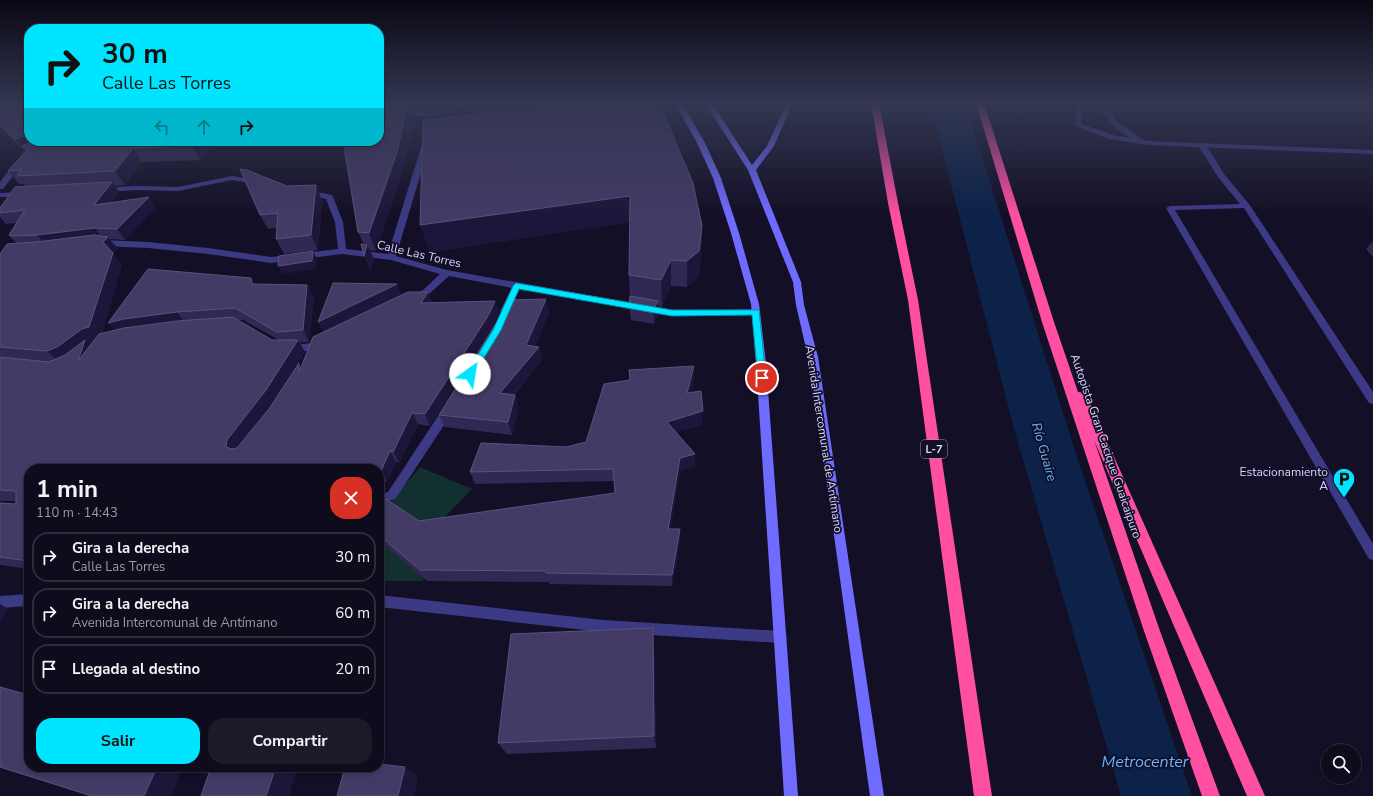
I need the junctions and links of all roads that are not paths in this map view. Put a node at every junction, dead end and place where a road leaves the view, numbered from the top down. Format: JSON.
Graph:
{"nodes":[{"id":1,"x":426,"y":140,"type":"edge"},
{"id":2,"x":699,"y":140,"type":"edge"},
{"id":3,"x":732,"y":140,"type":"edge"},
{"id":4,"x":773,"y":140,"type":"edge"},
{"id":5,"x":882,"y":140,"type":"edge"},
{"id":6,"x":991,"y":140,"type":"edge"},
{"id":7,"x":1128,"y":140,"type":"edge"},
{"id":8,"x":1140,"y":140,"type":"edge"},
{"id":9,"x":1147,"y":144,"type":"junction"},
{"id":10,"x":1202,"y":145,"type":"junction"},
{"id":11,"x":1373,"y":152,"type":"edge"},
{"id":12,"x":27,"y":158,"type":"edge"},
{"id":13,"x":752,"y":170,"type":"junction"},
{"id":14,"x":266,"y":183,"type":"edge"},
{"id":15,"x":0,"y":187,"type":"edge"},
{"id":16,"x":298,"y":190,"type":"edge"},
{"id":17,"x":93,"y":191,"type":"edge"},
{"id":18,"x":32,"y":194,"type":"edge"},
{"id":19,"x":0,"y":195,"type":"edge"},
{"id":20,"x":1246,"y":206,"type":"junction"},
{"id":21,"x":95,"y":244,"type":"edge"},
{"id":22,"x":342,"y":251,"type":"junction"},
{"id":23,"x":391,"y":257,"type":"junction"},
{"id":24,"x":447,"y":273,"type":"junction"},
{"id":25,"x":516,"y":286,"type":"junction"},
{"id":26,"x":406,"y":302,"type":"edge"},
{"id":27,"x":756,"y":312,"type":"junction"},
{"id":28,"x":503,"y":318,"type":"edge"},
{"id":29,"x":1048,"y":322,"type":"junction"},
{"id":30,"x":329,"y":339,"type":"edge"},
{"id":31,"x":277,"y":346,"type":"edge"},
{"id":32,"x":315,"y":346,"type":"junction"},
{"id":33,"x":308,"y":358,"type":"edge"},
{"id":34,"x":454,"y":400,"type":"edge"},
{"id":35,"x":1373,"y":400,"type":"edge"},
{"id":36,"x":384,"y":498,"type":"edge"},
{"id":37,"x":1373,"y":555,"type":"edge"},
{"id":38,"x":24,"y":600,"type":"edge"},
{"id":39,"x":384,"y":601,"type":"edge"},
{"id":40,"x":0,"y":602,"type":"edge"},
{"id":41,"x":781,"y":637,"type":"junction"},
{"id":42,"x":791,"y":796,"type":"edge"},
{"id":43,"x":878,"y":796,"type":"edge"},
{"id":44,"x":983,"y":796,"type":"edge"},
{"id":45,"x":1211,"y":796,"type":"edge"},
{"id":46,"x":1256,"y":796,"type":"edge"}],
"edges":[{"from":1,"to":23,"type":"street"},
{"from":2,"to":27,"type":"main road"},
{"from":3,"to":13,"type":"main road","name":"Avenida Intercomunal de Antímano"},
{"from":4,"to":13,"type":"main road"},
{"from":5,"to":44,"type":"highway","number":"L-7"},
{"from":6,"to":29,"type":"highway","name":"Autopista Gran Cacique Guaicaipuro"},
{"from":7,"to":9,"type":"street"},
{"from":8,"to":9,"type":"street"},
{"from":9,"to":10,"type":"street"},
{"from":10,"to":11,"type":"street"},
{"from":10,"to":20,"type":"street"},
{"from":12,"to":15,"type":"street"},
{"from":13,"to":43,"type":"main road","name":"Avenida Intercomunal de Antímano"},
{"from":14,"to":17,"type":"street"},
{"from":16,"to":22,"type":"street"},
{"from":18,"to":19,"type":"street"},
{"from":20,"to":35,"type":"street"},
{"from":20,"to":37,"type":"street"},
{"from":21,"to":22,"type":"street","name":"Calle Las Torres"},
{"from":22,"to":23,"type":"street","name":"Calle Las Torres"},
{"from":23,"to":24,"type":"street","name":"Calle Las Torres"},
{"from":24,"to":25,"type":"street","name":"Calle Las Torres"},
{"from":24,"to":26,"type":"street"},
{"from":25,"to":27,"type":"street","name":"Calle Las Torres"},
{"from":25,"to":28,"type":"street"},
{"from":27,"to":41,"type":"main road"},
{"from":29,"to":45,"type":"highway","name":"Autopista Gran Cacique Guaicaipuro"},
{"from":29,"to":46,"type":"highway"},
{"from":30,"to":32,"type":"street"},
{"from":31,"to":32,"type":"street"},
{"from":32,"to":33,"type":"street"},
{"from":34,"to":36,"type":"street"},
{"from":38,"to":40,"type":"street"},
{"from":39,"to":41,"type":"street"},
{"from":41,"to":42,"type":"main road"}]}
